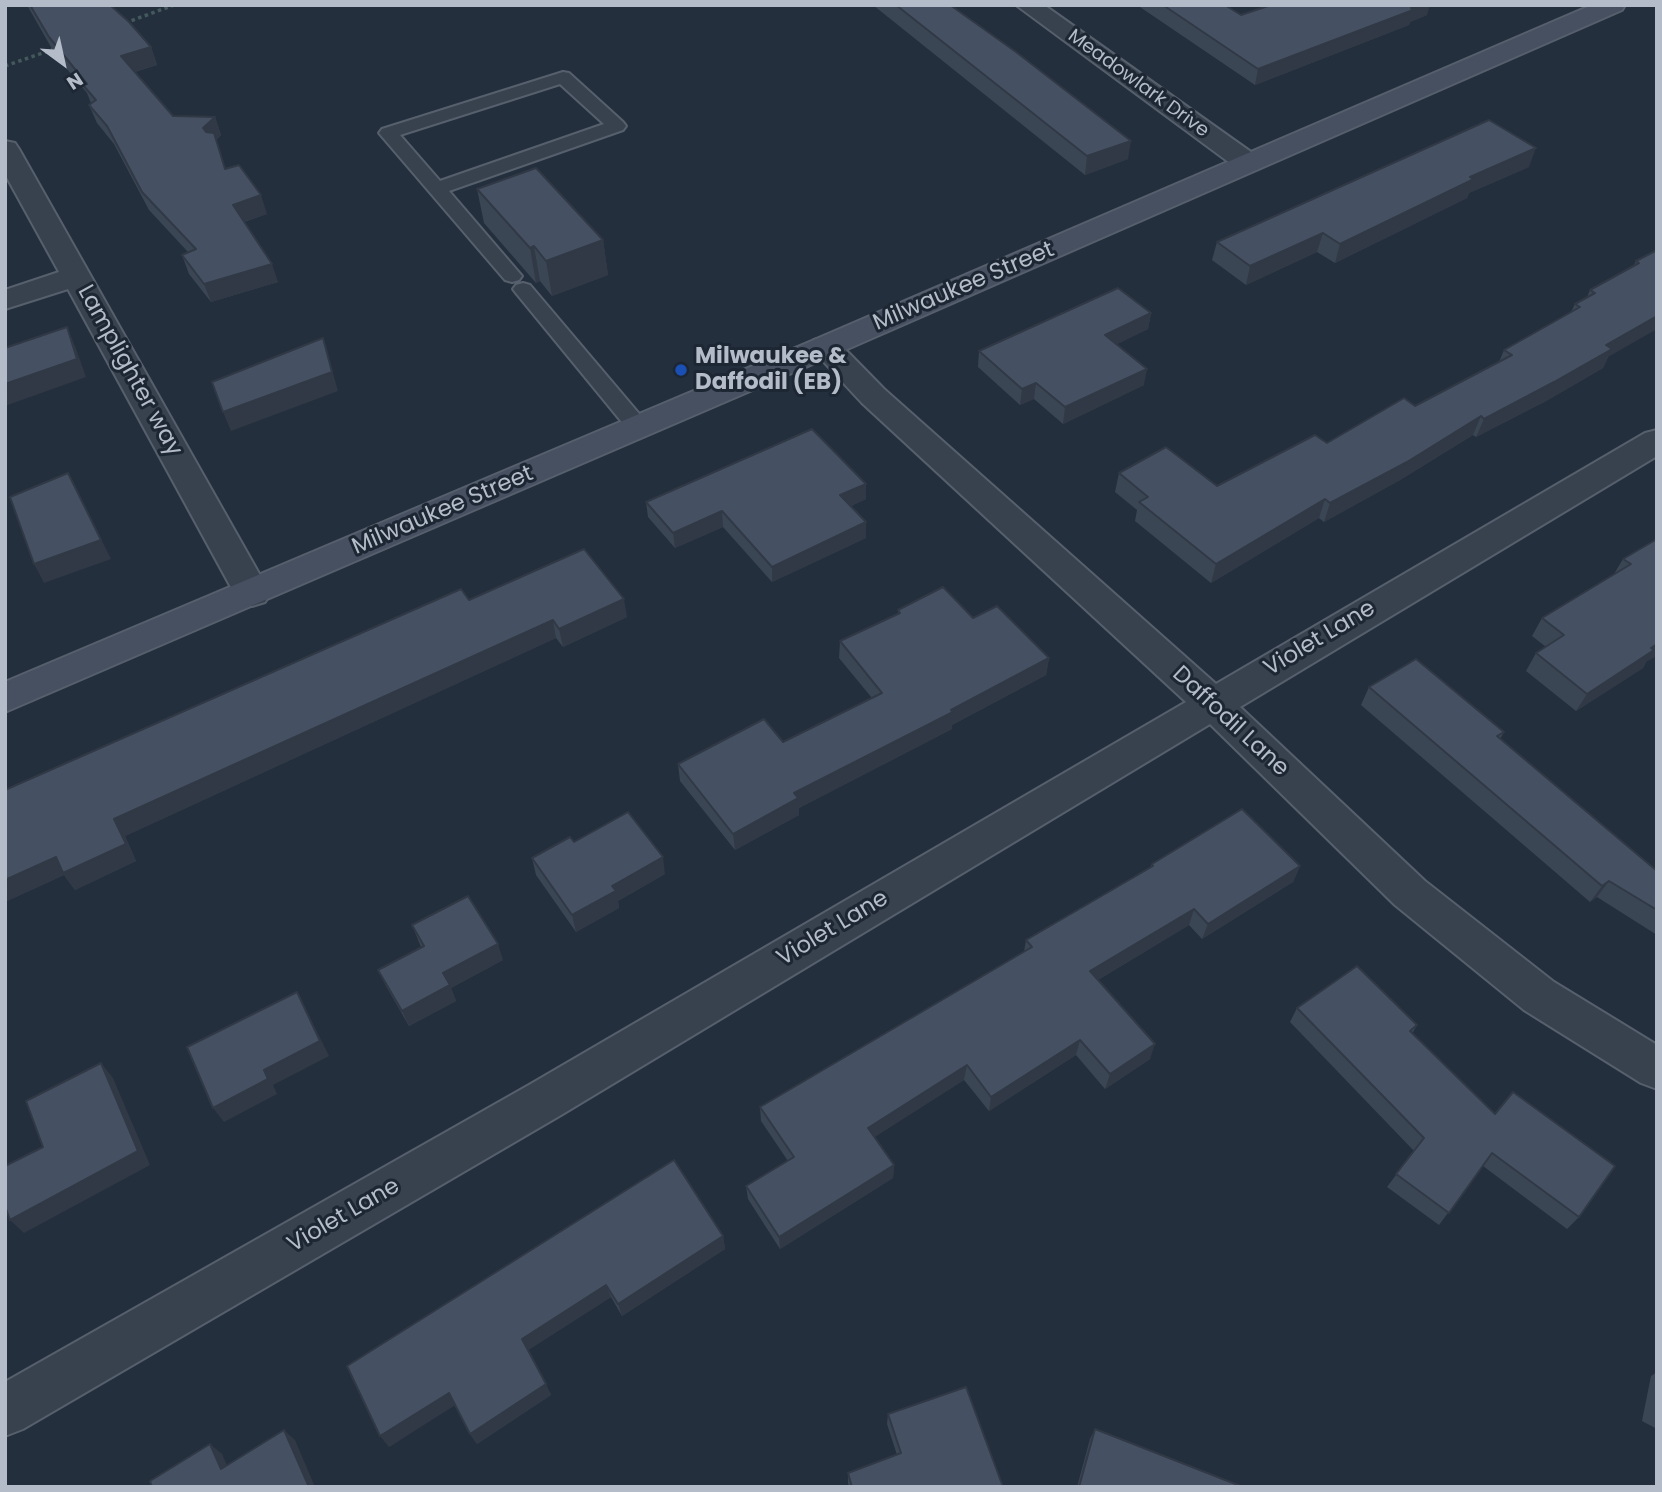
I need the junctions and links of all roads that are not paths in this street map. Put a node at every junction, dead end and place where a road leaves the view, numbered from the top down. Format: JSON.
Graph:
{"nodes":[{"id":1,"x":1028,"y":5,"type":"edge"},
{"id":2,"x":1613,"y":5,"type":"edge"},
{"id":3,"x":5,"y":149,"type":"edge"},
{"id":4,"x":1248,"y":163,"type":"junction"},
{"id":5,"x":437,"y":189,"type":"junction"},
{"id":6,"x":76,"y":276,"type":"junction"},
{"id":7,"x":5,"y":300,"type":"edge"},
{"id":8,"x":825,"y":347,"type":"junction"},
{"id":9,"x":638,"y":427,"type":"junction"},
{"id":10,"x":1657,"y":441,"type":"edge"},
{"id":11,"x":252,"y":593,"type":"junction"},
{"id":12,"x":5,"y":698,"type":"edge"},
{"id":13,"x":1213,"y":704,"type":"junction"},
{"id":14,"x":1657,"y":1069,"type":"edge"},
{"id":15,"x":5,"y":1411,"type":"edge"}],
"edges":[{"from":1,"to":4,"type":"street","name":"Meadowlark Drive"},
{"from":2,"to":4,"type":"street","name":"Milwaukee Street"},
{"from":3,"to":6,"type":"street","name":"Lamplighter way"},
{"from":4,"to":8,"type":"street","name":"Milwaukee Street"},
{"from":5,"to":5,"type":"lane"},
{"from":5,"to":9,"type":"lane"},
{"from":6,"to":7,"type":"street"},
{"from":6,"to":11,"type":"street","name":"Lamplighter way"},
{"from":8,"to":9,"type":"street","name":"Milwaukee Street"},
{"from":8,"to":13,"type":"street","name":"Daffodil Lane"},
{"from":9,"to":11,"type":"street","name":"Milwaukee Street"},
{"from":10,"to":13,"type":"street","name":"Violet Lane"},
{"from":11,"to":12,"type":"street","name":"Milwaukee Street"},
{"from":13,"to":14,"type":"street","name":"Daffodil Lane"},
{"from":13,"to":15,"type":"street","name":"Violet Lane"}]}
